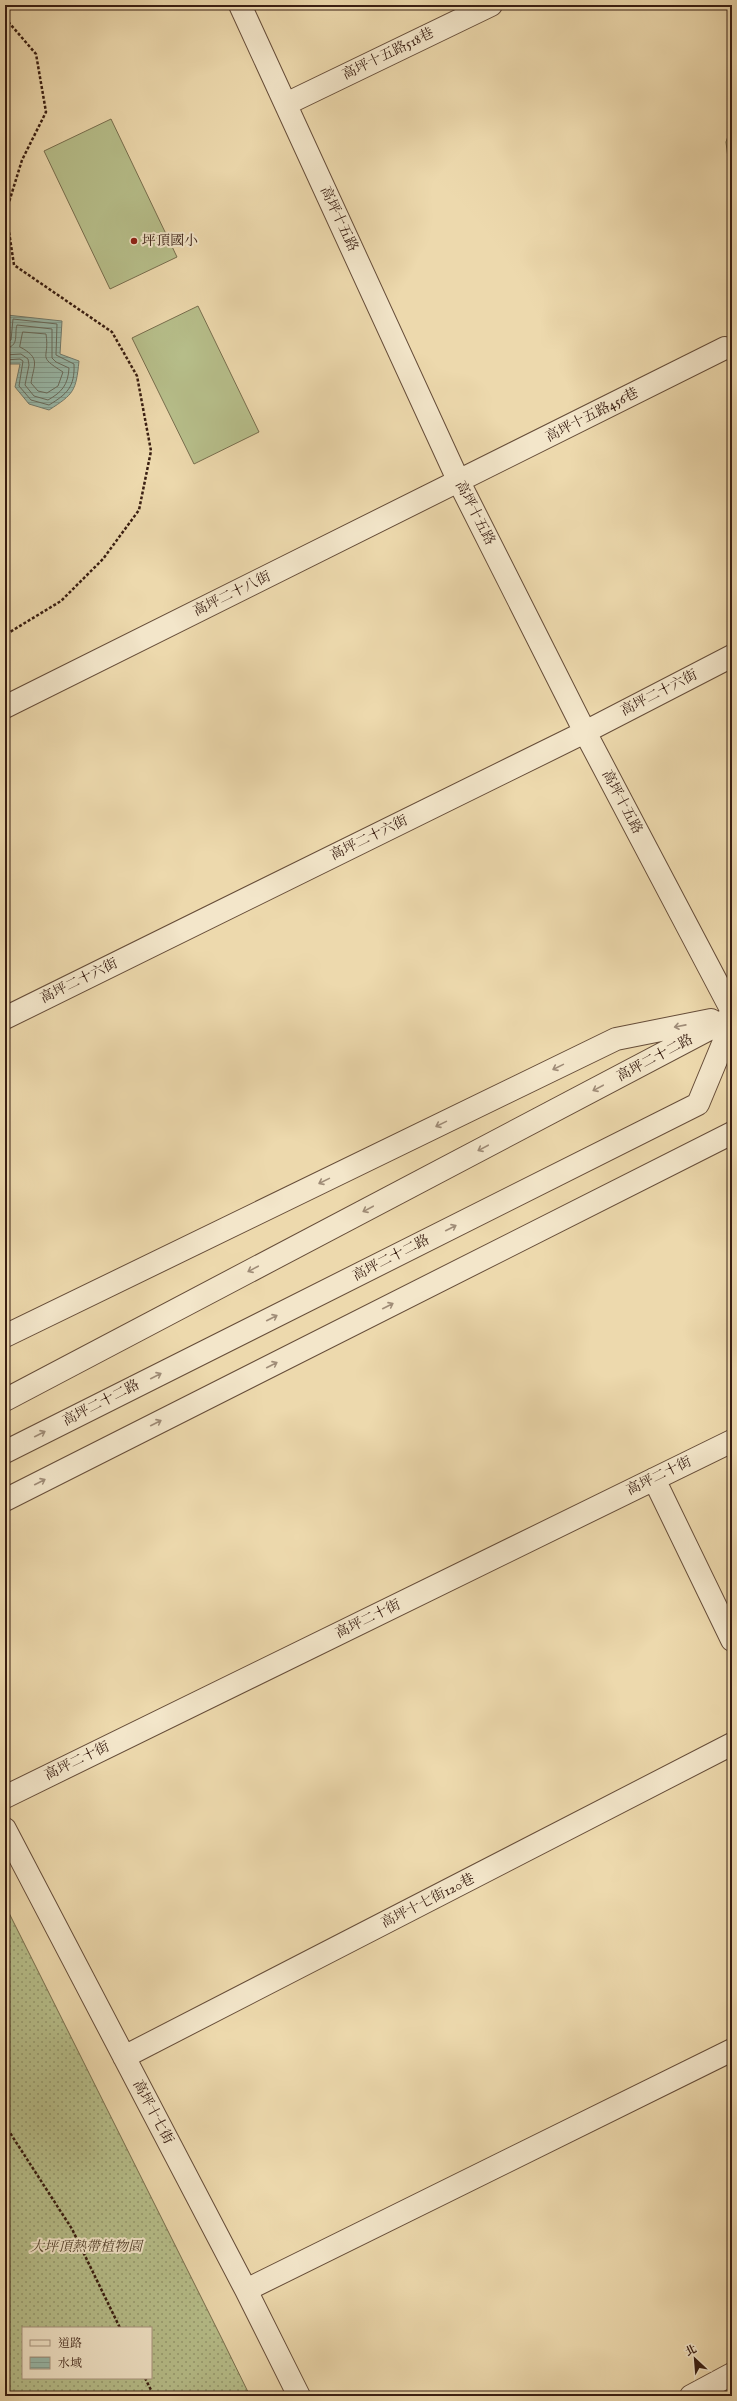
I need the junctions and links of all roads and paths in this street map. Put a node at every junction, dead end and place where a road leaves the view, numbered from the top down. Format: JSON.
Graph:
{"nodes":[{"id":1,"x":240,"y":5,"type":"edge"},
{"id":2,"x":491,"y":5,"type":"edge"},
{"id":3,"x":5,"y":18,"type":"edge"},
{"id":4,"x":286,"y":104,"type":"junction"},
{"id":5,"x":725,"y":348,"type":"dead end"},
{"id":6,"x":459,"y":482,"type":"junction"},
{"id":7,"x":5,"y":635,"type":"edge"},
{"id":8,"x":732,"y":656,"type":"edge"},
{"id":9,"x":5,"y":707,"type":"edge"},
{"id":10,"x":585,"y":732,"type":"junction"},
{"id":11,"x":732,"y":1011,"type":"edge"},
{"id":12,"x":732,"y":1017,"type":"edge"},
{"id":13,"x":5,"y":1018,"type":"edge"},
{"id":14,"x":732,"y":1022,"type":"edge"},
{"id":15,"x":732,"y":1133,"type":"edge"},
{"id":16,"x":5,"y":1336,"type":"edge"},
{"id":17,"x":5,"y":1400,"type":"edge"},
{"id":18,"x":732,"y":1441,"type":"edge"},
{"id":19,"x":5,"y":1452,"type":"edge"},
{"id":20,"x":654,"y":1479,"type":"junction"},
{"id":21,"x":5,"y":1500,"type":"edge"},
{"id":22,"x":732,"y":1640,"type":"edge"},
{"id":23,"x":732,"y":1744,"type":"edge"},
{"id":24,"x":5,"y":1797,"type":"edge"},
{"id":25,"x":5,"y":1829,"type":"edge"},
{"id":26,"x":732,"y":2050,"type":"edge"},
{"id":27,"x":124,"y":2057,"type":"junction"},
{"id":28,"x":5,"y":2125,"type":"edge"},
{"id":29,"x":246,"y":2290,"type":"junction"},
{"id":30,"x":120,"y":2327,"type":"edge"},
{"id":31,"x":732,"y":2374,"type":"edge"},
{"id":32,"x":146,"y":2379,"type":"edge"},
{"id":33,"x":154,"y":2396,"type":"edge"},
{"id":34,"x":299,"y":2396,"type":"edge"},
{"id":35,"x":691,"y":2396,"type":"edge"}],
"edges":[{"from":1,"to":4,"type":"street","name":"高坪十五路"},
{"from":2,"to":4,"type":"street","name":"高坪十五路518巷"},
{"from":3,"to":7,"type":"path"},
{"from":4,"to":6,"type":"street","name":"高坪十五路"},
{"from":5,"to":6,"type":"street","name":"高坪十五路456巷"},
{"from":6,"to":9,"type":"street","name":"高坪二十八街"},
{"from":6,"to":10,"type":"street","name":"高坪十五路"},
{"from":8,"to":10,"type":"street","name":"高坪二十六街"},
{"from":10,"to":11,"type":"street","name":"高坪十五路"},
{"from":10,"to":13,"type":"street","name":"高坪二十六街"},
{"from":12,"to":16,"type":"street","name":"高坪二十二路","one_way":true},
{"from":12,"to":17,"type":"street","name":"高坪二十二路","one_way":true},
{"from":19,"to":14,"type":"street","name":"高坪二十二路","one_way":true},
{"from":21,"to":15,"type":"street","one_way":true},
{"from":18,"to":20,"type":"street","name":"高坪二十街"},
{"from":20,"to":22,"type":"street"},
{"from":20,"to":24,"type":"street","name":"高坪二十街"},
{"from":23,"to":27,"type":"street","name":"高坪十七街120巷"},
{"from":25,"to":27,"type":"street","name":"高坪十七街"},
{"from":26,"to":29,"type":"street"},
{"from":27,"to":29,"type":"street","name":"高坪十七街"},
{"from":28,"to":30,"type":"path"},
{"from":29,"to":34,"type":"street","name":"高坪十七街"},
{"from":31,"to":35,"type":"street"},
{"from":32,"to":33,"type":"path"}]}
